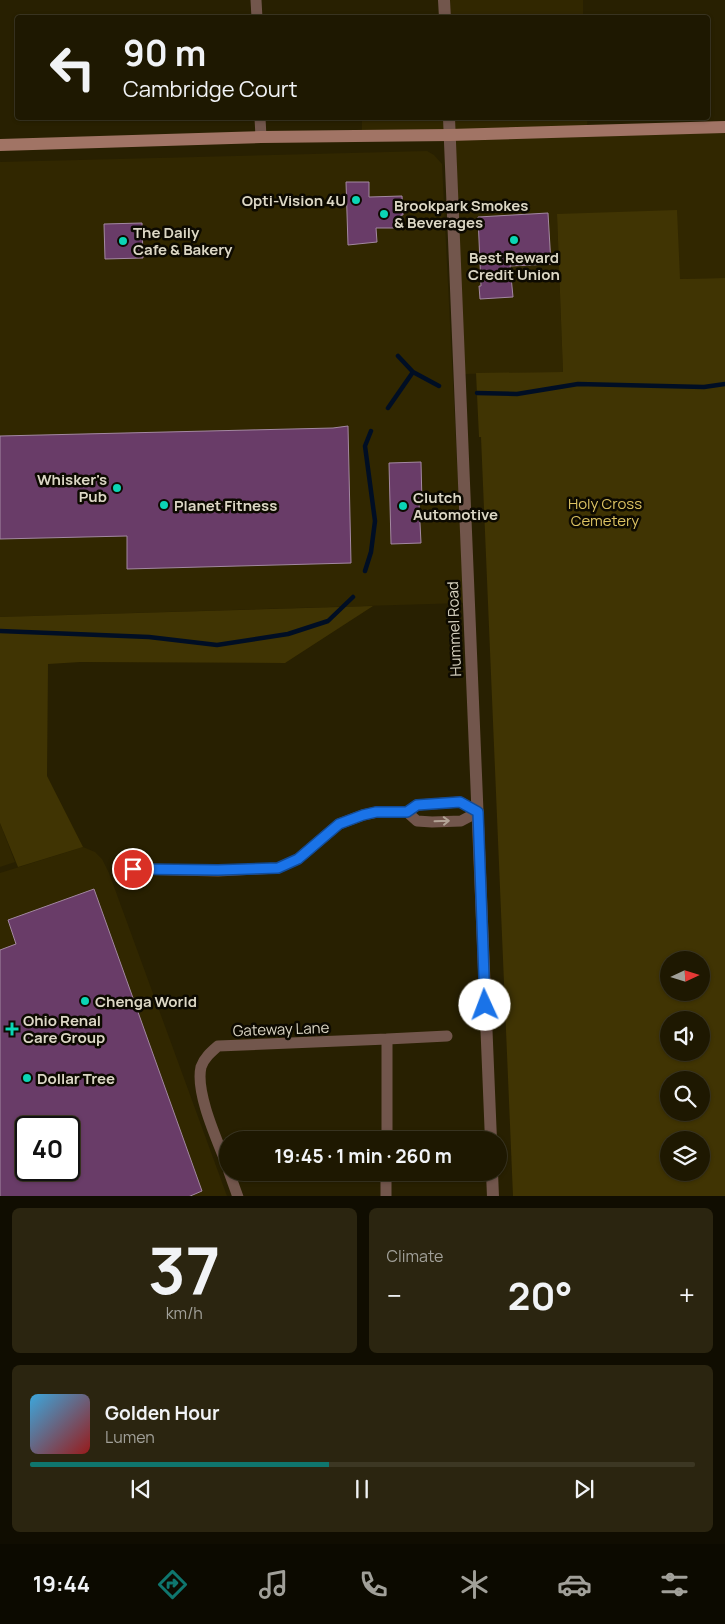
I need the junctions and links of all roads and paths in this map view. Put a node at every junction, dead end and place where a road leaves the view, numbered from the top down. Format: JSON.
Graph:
{"nodes":[{"id":1,"x":256,"y":0,"type":"edge"},
{"id":2,"x":444,"y":0,"type":"edge"},
{"id":3,"x":256,"y":15,"type":"edge"},
{"id":4,"x":445,"y":15,"type":"edge"},
{"id":5,"x":260,"y":120,"type":"edge"},
{"id":6,"x":449,"y":120,"type":"edge"},
{"id":7,"x":725,"y":127,"type":"edge"},
{"id":8,"x":450,"y":135,"type":"junction"},
{"id":9,"x":261,"y":137,"type":"junction"},
{"id":10,"x":0,"y":145,"type":"edge"},
{"id":11,"x":407,"y":812,"type":"junction"},
{"id":12,"x":478,"y":812,"type":"junction"},
{"id":13,"x":133,"y":869,"type":"dead end"},
{"id":14,"x":447,"y":1036,"type":"dead end"},
{"id":15,"x":387,"y":1039,"type":"junction"},
{"id":16,"x":386,"y":1131,"type":"edge"},
{"id":17,"x":491,"y":1131,"type":"edge"},
{"id":18,"x":219,"y":1142,"type":"edge"},
{"id":19,"x":232,"y":1181,"type":"edge"},
{"id":20,"x":386,"y":1181,"type":"edge"},
{"id":21,"x":492,"y":1181,"type":"edge"},
{"id":22,"x":238,"y":1196,"type":"edge"},
{"id":23,"x":386,"y":1196,"type":"edge"},
{"id":24,"x":493,"y":1196,"type":"edge"}],
"edges":[{"from":1,"to":3,"type":"street"},
{"from":2,"to":4,"type":"street"},
{"from":5,"to":9,"type":"street"},
{"from":6,"to":8,"type":"street","name":"Hummel Road"},
{"from":7,"to":8,"type":"main road"},
{"from":8,"to":9,"type":"main road"},
{"from":8,"to":12,"type":"street","name":"Hummel Road"},
{"from":9,"to":10,"type":"main road"},
{"from":11,"to":12,"type":"street"},
{"from":11,"to":12,"type":"street","one_way":true},
{"from":11,"to":13,"type":"street"},
{"from":12,"to":17,"type":"street","name":"Hummel Road"},
{"from":14,"to":15,"type":"street","name":"Gateway Lane"},
{"from":15,"to":16,"type":"street"},
{"from":15,"to":18,"type":"street","name":"Gateway Lane"},
{"from":19,"to":22,"type":"street"},
{"from":20,"to":23,"type":"street"},
{"from":21,"to":24,"type":"street"}]}
